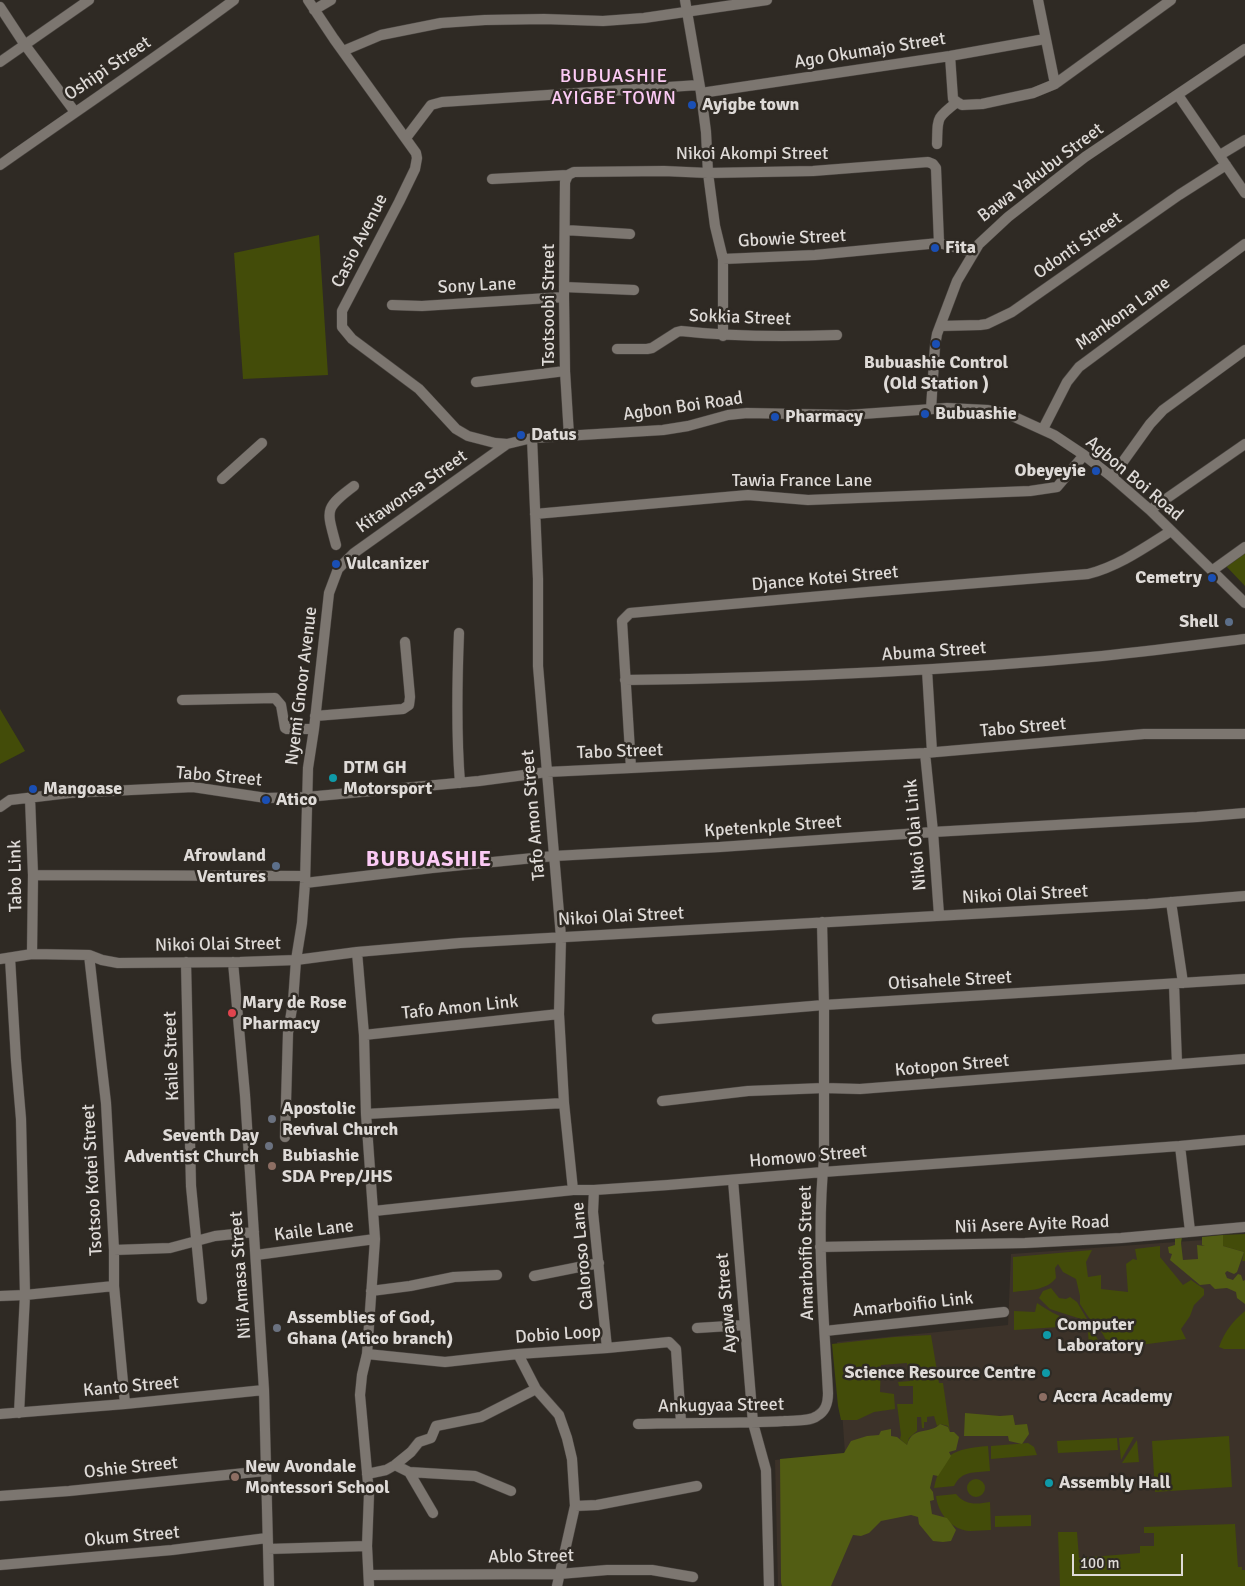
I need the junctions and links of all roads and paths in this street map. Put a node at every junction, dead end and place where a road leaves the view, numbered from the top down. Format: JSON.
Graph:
{"nodes":[{"id":1,"x":90,"y":0,"type":"edge"},
{"id":2,"x":234,"y":0,"type":"edge"},
{"id":3,"x":308,"y":0,"type":"edge"},
{"id":4,"x":331,"y":0,"type":"edge"},
{"id":5,"x":684,"y":0,"type":"edge"},
{"id":6,"x":767,"y":0,"type":"edge"},
{"id":7,"x":1038,"y":0,"type":"edge"},
{"id":8,"x":1172,"y":0,"type":"edge"},
{"id":9,"x":0,"y":7,"type":"edge"},
{"id":10,"x":314,"y":10,"type":"junction"},
{"id":11,"x":687,"y":12,"type":"junction"},
{"id":12,"x":1045,"y":40,"type":"junction"},
{"id":13,"x":25,"y":45,"type":"junction"},
{"id":14,"x":1245,"y":49,"type":"edge"},
{"id":15,"x":343,"y":51,"type":"junction"},
{"id":16,"x":950,"y":56,"type":"junction"},
{"id":17,"x":0,"y":62,"type":"edge"},
{"id":18,"x":1055,"y":84,"type":"junction"},
{"id":19,"x":700,"y":89,"type":"junction"},
{"id":20,"x":1178,"y":94,"type":"junction"},
{"id":21,"x":957,"y":102,"type":"junction"},
{"id":22,"x":75,"y":112,"type":"junction"},
{"id":23,"x":406,"y":138,"type":"junction"},
{"id":24,"x":1245,"y":140,"type":"edge"},
{"id":25,"x":937,"y":144,"type":"dead end"},
{"id":26,"x":1220,"y":155,"type":"junction"},
{"id":27,"x":0,"y":165,"type":"edge"},
{"id":28,"x":1226,"y":165,"type":"junction"},
{"id":29,"x":708,"y":173,"type":"junction"},
{"id":30,"x":568,"y":175,"type":"junction"},
{"id":31,"x":492,"y":179,"type":"dead end"},
{"id":32,"x":1245,"y":193,"type":"edge"},
{"id":33,"x":565,"y":230,"type":"junction"},
{"id":34,"x":630,"y":234,"type":"dead end"},
{"id":35,"x":939,"y":242,"type":"junction"},
{"id":36,"x":1245,"y":244,"type":"edge"},
{"id":37,"x":972,"y":252,"type":"junction"},
{"id":38,"x":722,"y":259,"type":"junction"},
{"id":39,"x":634,"y":290,"type":"dead end"},
{"id":40,"x":564,"y":292,"type":"junction"},
{"id":41,"x":392,"y":305,"type":"dead end"},
{"id":42,"x":940,"y":326,"type":"junction"},
{"id":43,"x":837,"y":335,"type":"dead end"},
{"id":44,"x":723,"y":336,"type":"junction"},
{"id":45,"x":617,"y":349,"type":"dead end"},
{"id":46,"x":1245,"y":350,"type":"edge"},
{"id":47,"x":565,"y":372,"type":"junction"},
{"id":48,"x":476,"y":382,"type":"dead end"},
{"id":49,"x":930,"y":409,"type":"junction"},
{"id":50,"x":1042,"y":429,"type":"junction"},
{"id":51,"x":569,"y":436,"type":"junction"},
{"id":52,"x":532,"y":438,"type":"junction"},
{"id":53,"x":262,"y":443,"type":"dead end"},
{"id":54,"x":507,"y":444,"type":"junction"},
{"id":55,"x":1245,"y":444,"type":"edge"},
{"id":56,"x":1084,"y":455,"type":"junction"},
{"id":57,"x":1112,"y":477,"type":"junction"},
{"id":58,"x":222,"y":479,"type":"dead end"},
{"id":59,"x":354,"y":486,"type":"dead end"},
{"id":60,"x":1150,"y":510,"type":"junction"},
{"id":61,"x":535,"y":514,"type":"junction"},
{"id":62,"x":1171,"y":531,"type":"junction"},
{"id":63,"x":336,"y":546,"type":"dead end"},
{"id":64,"x":1245,"y":547,"type":"edge"},
{"id":65,"x":338,"y":569,"type":"joint"},
{"id":66,"x":1213,"y":570,"type":"junction"},
{"id":67,"x":1245,"y":603,"type":"edge"},
{"id":68,"x":459,"y":633,"type":"dead end"},
{"id":69,"x":1245,"y":639,"type":"edge"},
{"id":70,"x":405,"y":642,"type":"dead end"},
{"id":71,"x":927,"y":670,"type":"junction"},
{"id":72,"x":625,"y":680,"type":"junction"},
{"id":73,"x":182,"y":700,"type":"dead end"},
{"id":74,"x":316,"y":716,"type":"junction"},
{"id":75,"x":314,"y":729,"type":"junction"},
{"id":76,"x":1245,"y":734,"type":"edge"},
{"id":77,"x":929,"y":752,"type":"junction"},
{"id":78,"x":631,"y":768,"type":"junction"},
{"id":79,"x":547,"y":772,"type":"junction"},
{"id":80,"x":460,"y":782,"type":"junction"},
{"id":81,"x":307,"y":797,"type":"junction"},
{"id":82,"x":30,"y":798,"type":"junction"},
{"id":83,"x":0,"y":807,"type":"edge"},
{"id":84,"x":1245,"y":813,"type":"edge"},
{"id":85,"x":933,"y":832,"type":"junction"},
{"id":86,"x":554,"y":856,"type":"junction"},
{"id":87,"x":33,"y":875,"type":"junction"},
{"id":88,"x":305,"y":880,"type":"junction"},
{"id":89,"x":1245,"y":896,"type":"edge"},
{"id":90,"x":1171,"y":902,"type":"junction"},
{"id":91,"x":939,"y":915,"type":"junction"},
{"id":92,"x":822,"y":922,"type":"junction"},
{"id":93,"x":561,"y":936,"type":"junction"},
{"id":94,"x":357,"y":952,"type":"junction"},
{"id":95,"x":32,"y":954,"type":"junction"},
{"id":96,"x":89,"y":955,"type":"junction"},
{"id":97,"x":5,"y":958,"type":"edge"},
{"id":98,"x":296,"y":960,"type":"junction"},
{"id":99,"x":186,"y":962,"type":"junction"},
{"id":100,"x":233,"y":962,"type":"junction"},
{"id":101,"x":1245,"y":979,"type":"edge"},
{"id":102,"x":1178,"y":983,"type":"junction"},
{"id":103,"x":824,"y":1005,"type":"junction"},
{"id":104,"x":559,"y":1014,"type":"junction"},
{"id":105,"x":657,"y":1019,"type":"dead end"},
{"id":106,"x":364,"y":1035,"type":"junction"},
{"id":107,"x":1245,"y":1059,"type":"edge"},
{"id":108,"x":1177,"y":1064,"type":"junction"},
{"id":109,"x":824,"y":1088,"type":"junction"},
{"id":110,"x":662,"y":1101,"type":"dead end"},
{"id":111,"x":564,"y":1103,"type":"junction"},
{"id":112,"x":366,"y":1114,"type":"junction"},
{"id":113,"x":285,"y":1137,"type":"dead end"},
{"id":114,"x":1245,"y":1140,"type":"edge"},
{"id":115,"x":1180,"y":1146,"type":"junction"},
{"id":116,"x":823,"y":1172,"type":"junction"},
{"id":117,"x":733,"y":1180,"type":"junction"},
{"id":118,"x":573,"y":1190,"type":"junction"},
{"id":119,"x":594,"y":1190,"type":"junction"},
{"id":120,"x":374,"y":1212,"type":"junction"},
{"id":121,"x":1245,"y":1227,"type":"edge"},
{"id":122,"x":1190,"y":1231,"type":"junction"},
{"id":123,"x":254,"y":1232,"type":"junction"},
{"id":124,"x":375,"y":1239,"type":"junction"},
{"id":125,"x":198,"y":1241,"type":"junction"},
{"id":126,"x":820,"y":1247,"type":"junction"},
{"id":127,"x":114,"y":1250,"type":"junction"},
{"id":128,"x":256,"y":1255,"type":"junction"},
{"id":129,"x":599,"y":1263,"type":"junction"},
{"id":130,"x":497,"y":1275,"type":"dead end"},
{"id":131,"x":534,"y":1276,"type":"dead end"},
{"id":132,"x":114,"y":1286,"type":"junction"},
{"id":133,"x":372,"y":1291,"type":"junction"},
{"id":134,"x":25,"y":1295,"type":"junction"},
{"id":135,"x":0,"y":1296,"type":"edge"},
{"id":136,"x":202,"y":1298,"type":"dead end"},
{"id":137,"x":1004,"y":1312,"type":"dead end"},
{"id":138,"x":745,"y":1325,"type":"junction"},
{"id":139,"x":696,"y":1328,"type":"dead end"},
{"id":140,"x":824,"y":1331,"type":"junction"},
{"id":141,"x":607,"y":1348,"type":"junction"},
{"id":142,"x":367,"y":1354,"type":"junction"},
{"id":143,"x":518,"y":1354,"type":"junction"},
{"id":144,"x":536,"y":1389,"type":"junction"},
{"id":145,"x":264,"y":1390,"type":"junction"},
{"id":146,"x":125,"y":1404,"type":"junction"},
{"id":147,"x":19,"y":1413,"type":"junction"},
{"id":148,"x":0,"y":1414,"type":"edge"},
{"id":149,"x":805,"y":1420,"type":"joint"},
{"id":150,"x":681,"y":1422,"type":"junction"},
{"id":151,"x":753,"y":1423,"type":"junction"},
{"id":152,"x":638,"y":1424,"type":"dead end"},
{"id":153,"x":395,"y":1465,"type":"junction"},
{"id":154,"x":265,"y":1471,"type":"junction"},
{"id":155,"x":408,"y":1472,"type":"junction"},
{"id":156,"x":367,"y":1474,"type":"junction"},
{"id":157,"x":697,"y":1486,"type":"dead end"},
{"id":158,"x":511,"y":1491,"type":"dead end"},
{"id":159,"x":0,"y":1496,"type":"edge"},
{"id":160,"x":575,"y":1506,"type":"junction"},
{"id":161,"x":433,"y":1513,"type":"dead end"},
{"id":162,"x":268,"y":1543,"type":"junction"},
{"id":163,"x":367,"y":1546,"type":"junction"},
{"id":164,"x":0,"y":1565,"type":"edge"},
{"id":165,"x":560,"y":1574,"type":"junction"},
{"id":166,"x":369,"y":1575,"type":"junction"},
{"id":167,"x":692,"y":1577,"type":"dead end"},
{"id":168,"x":269,"y":1586,"type":"edge"},
{"id":169,"x":370,"y":1586,"type":"edge"},
{"id":170,"x":557,"y":1586,"type":"edge"},
{"id":171,"x":769,"y":1586,"type":"edge"}],
"edges":[{"from":1,"to":13,"type":"street"},
{"from":2,"to":22,"type":"street","name":"Oshipi Street"},
{"from":3,"to":10,"type":"street","name":"Casio Avenue"},
{"from":4,"to":10,"type":"street"},
{"from":5,"to":11,"type":"street","name":"Gbowie Street"},
{"from":6,"to":11,"type":"street"},
{"from":7,"to":12,"type":"street"},
{"from":8,"to":18,"type":"street"},
{"from":9,"to":13,"type":"street"},
{"from":10,"to":15,"type":"street","name":"Casio Avenue"},
{"from":11,"to":15,"type":"street"},
{"from":11,"to":19,"type":"street","name":"Gbowie Street"},
{"from":12,"to":16,"type":"street","name":"Ago Okumajo Street"},
{"from":12,"to":18,"type":"street"},
{"from":13,"to":17,"type":"street"},
{"from":13,"to":22,"type":"street"},
{"from":14,"to":20,"type":"street","name":"Bawa Yakubu Street"},
{"from":15,"to":23,"type":"street","name":"Casio Avenue"},
{"from":16,"to":19,"type":"street","name":"Ago Okumajo Street"},
{"from":16,"to":21,"type":"street"},
{"from":18,"to":21,"type":"street"},
{"from":19,"to":23,"type":"street","name":"Ago Okumajo Street"},
{"from":19,"to":29,"type":"street","name":"Gbowie Street"},
{"from":20,"to":26,"type":"street"},
{"from":20,"to":37,"type":"street","name":"Bawa Yakubu Street"},
{"from":21,"to":25,"type":"street"},
{"from":22,"to":27,"type":"street","name":"Oshipi Street"},
{"from":23,"to":54,"type":"street","name":"Casio Avenue"},
{"from":24,"to":26,"type":"street"},
{"from":26,"to":28,"type":"street"},
{"from":28,"to":32,"type":"street"},
{"from":28,"to":42,"type":"street","name":"Odonti Street"},
{"from":29,"to":30,"type":"street","name":"Nikoi Akompi Street"},
{"from":29,"to":35,"type":"street","name":"Nikoi Akompi Street"},
{"from":29,"to":38,"type":"street","name":"Gbowie Street"},
{"from":30,"to":31,"type":"street","name":"Nikoi Akompi Street"},
{"from":30,"to":33,"type":"street","name":"Tsotsoobi Street"},
{"from":33,"to":34,"type":"street"},
{"from":33,"to":40,"type":"street","name":"Tsotsoobi Street"},
{"from":35,"to":37,"type":"street","name":"Gbowie Street"},
{"from":35,"to":38,"type":"street","name":"Gbowie Street"},
{"from":36,"to":50,"type":"street","name":"Mankona Lane"},
{"from":37,"to":42,"type":"street","name":"Bawa Yakubu Street"},
{"from":38,"to":44,"type":"street"},
{"from":39,"to":40,"type":"street","name":"Sony Lane"},
{"from":40,"to":41,"type":"street","name":"Sony Lane"},
{"from":40,"to":47,"type":"street","name":"Tsotsoobi Street"},
{"from":42,"to":49,"type":"street","name":"Bawa Yakubu Street"},
{"from":43,"to":44,"type":"street","name":"Sokkia Street"},
{"from":44,"to":45,"type":"street","name":"Sokkia Street"},
{"from":46,"to":57,"type":"street"},
{"from":47,"to":48,"type":"street"},
{"from":47,"to":51,"type":"street","name":"Tsotsoobi Street"},
{"from":49,"to":50,"type":"street","name":"Agbon Boi Road"},
{"from":49,"to":51,"type":"street","name":"Agbon Boi Road"},
{"from":50,"to":56,"type":"street","name":"Agbon Boi Road"},
{"from":51,"to":52,"type":"street","name":"Agbon Boi Road"},
{"from":52,"to":54,"type":"street","name":"Agbon Boi Road"},
{"from":52,"to":61,"type":"street","name":"Tafo Amon Street"},
{"from":53,"to":58,"type":"street"},
{"from":54,"to":65,"type":"street","name":"Kitawonsa Street"},
{"from":55,"to":60,"type":"street"},
{"from":56,"to":57,"type":"street","name":"Agbon Boi Road"},
{"from":56,"to":61,"type":"street","name":"Tawia France Lane"},
{"from":57,"to":60,"type":"street","name":"Agbon Boi Road"},
{"from":59,"to":63,"type":"street"},
{"from":60,"to":62,"type":"street","name":"Agbon Boi Road"},
{"from":61,"to":79,"type":"street","name":"Tafo Amon Street"},
{"from":62,"to":66,"type":"street","name":"Agbon Boi Road"},
{"from":62,"to":72,"type":"street","name":"Djance Kotei Street"},
{"from":64,"to":66,"type":"street"},
{"from":65,"to":74,"type":"street","name":"Nyemi Gnoor Avenue"},
{"from":66,"to":67,"type":"street","name":"Agbon Boi Road"},
{"from":68,"to":80,"type":"street"},
{"from":69,"to":71,"type":"street","name":"Abuma Street"},
{"from":70,"to":74,"type":"street"},
{"from":71,"to":72,"type":"street","name":"Abuma Street"},
{"from":71,"to":77,"type":"street","name":"Nikoi Olai Link"},
{"from":72,"to":78,"type":"street","name":"Djance Kotei Street"},
{"from":73,"to":75,"type":"street"},
{"from":74,"to":75,"type":"street","name":"Nyemi Gnoor Avenue"},
{"from":75,"to":81,"type":"street","name":"Nyemi Gnoor Avenue"},
{"from":76,"to":77,"type":"street","name":"Tabo Street"},
{"from":77,"to":78,"type":"street","name":"Tabo Street"},
{"from":77,"to":85,"type":"street","name":"Nikoi Olai Link"},
{"from":78,"to":79,"type":"street","name":"Tabo Street"},
{"from":79,"to":80,"type":"street","name":"Tabo Street"},
{"from":79,"to":86,"type":"street","name":"Tafo Amon Street"},
{"from":80,"to":81,"type":"street","name":"Tabo Street"},
{"from":81,"to":82,"type":"street","name":"Tabo Street"},
{"from":81,"to":88,"type":"street","name":"Nyemi Gnoor Avenue"},
{"from":82,"to":83,"type":"street","name":"Tabo Street"},
{"from":82,"to":87,"type":"street","name":"Tabo Link"},
{"from":84,"to":85,"type":"street","name":"Kpetenkple Street"},
{"from":85,"to":86,"type":"street","name":"Kpetenkple Street"},
{"from":85,"to":91,"type":"street","name":"Nikoi Olai Link"},
{"from":86,"to":88,"type":"street","name":"Kpetenkple Street"},
{"from":86,"to":93,"type":"street","name":"Tafo Amon Street"},
{"from":87,"to":88,"type":"street","name":"Kpetenkple Street"},
{"from":87,"to":95,"type":"street","name":"Tabo Link"},
{"from":88,"to":98,"type":"street","name":"Nyemi Gnoor Avenue"},
{"from":89,"to":90,"type":"street","name":"Nikoi Olai Street"},
{"from":90,"to":91,"type":"street","name":"Nikoi Olai Street"},
{"from":90,"to":102,"type":"street"},
{"from":91,"to":92,"type":"street","name":"Nikoi Olai Street"},
{"from":92,"to":93,"type":"street","name":"Nikoi Olai Street"},
{"from":92,"to":103,"type":"street","name":"Amarboifio Street"},
{"from":93,"to":94,"type":"street","name":"Nikoi Olai Street"},
{"from":93,"to":104,"type":"street","name":"Tafo Amon Street"},
{"from":94,"to":98,"type":"street","name":"Nikoi Olai Street"},
{"from":94,"to":106,"type":"street"},
{"from":95,"to":96,"type":"street","name":"Nikoi Olai Street"},
{"from":95,"to":97,"type":"street","name":"Nikoi Olai Street"},
{"from":96,"to":99,"type":"street","name":"Nikoi Olai Street"},
{"from":96,"to":127,"type":"street","name":"Tsotsoo Kotei Street"},
{"from":97,"to":134,"type":"street"},
{"from":98,"to":100,"type":"street","name":"Nikoi Olai Street"},
{"from":98,"to":113,"type":"street","name":"Nyemi Gnoor Avenue"},
{"from":99,"to":100,"type":"street","name":"Nikoi Olai Street"},
{"from":99,"to":125,"type":"street","name":"Kaile Street"},
{"from":100,"to":123,"type":"street","name":"Nii Amasa Street"},
{"from":101,"to":102,"type":"street","name":"Otisahele Street"},
{"from":102,"to":103,"type":"street","name":"Otisahele Street"},
{"from":102,"to":108,"type":"street"},
{"from":103,"to":105,"type":"street","name":"Otisahele Street"},
{"from":103,"to":109,"type":"street","name":"Amarboifio Street"},
{"from":104,"to":106,"type":"street","name":"Tafo Amon Link"},
{"from":104,"to":111,"type":"street","name":"Tafo Amon Street"},
{"from":106,"to":112,"type":"street"},
{"from":107,"to":108,"type":"street","name":"Kotopon Street"},
{"from":108,"to":109,"type":"street","name":"Kotopon Street"},
{"from":109,"to":110,"type":"street","name":"Kotopon Street"},
{"from":109,"to":116,"type":"street","name":"Amarboifio Street"},
{"from":111,"to":112,"type":"street"},
{"from":111,"to":118,"type":"street","name":"Tafo Amon Street"},
{"from":112,"to":120,"type":"street"},
{"from":114,"to":115,"type":"street","name":"Homowo Street"},
{"from":115,"to":116,"type":"street","name":"Homowo Street"},
{"from":115,"to":122,"type":"street"},
{"from":116,"to":117,"type":"street","name":"Homowo Street"},
{"from":116,"to":126,"type":"street","name":"Amarboifio Street"},
{"from":117,"to":119,"type":"street","name":"Homowo Street"},
{"from":117,"to":138,"type":"street","name":"Ayawa Street"},
{"from":118,"to":119,"type":"street","name":"Homowo Street"},
{"from":118,"to":120,"type":"street","name":"Homowo Street"},
{"from":119,"to":129,"type":"street","name":"Caloroso Lane"},
{"from":120,"to":124,"type":"street"},
{"from":121,"to":122,"type":"street","name":"Nii Asere Ayite Road"},
{"from":122,"to":126,"type":"street","name":"Nii Asere Ayite Road"},
{"from":123,"to":125,"type":"street"},
{"from":123,"to":128,"type":"street","name":"Nii Amasa Street"},
{"from":124,"to":128,"type":"street","name":"Kaile Lane"},
{"from":124,"to":133,"type":"street"},
{"from":125,"to":127,"type":"street"},
{"from":125,"to":136,"type":"street","name":"Kaile Street"},
{"from":126,"to":140,"type":"street","name":"Amarboifio Street"},
{"from":127,"to":132,"type":"street","name":"Tsotsoo Kotei Street"},
{"from":128,"to":145,"type":"street","name":"Nii Amasa Street"},
{"from":129,"to":131,"type":"street"},
{"from":129,"to":141,"type":"street","name":"Caloroso Lane"},
{"from":130,"to":133,"type":"street"},
{"from":132,"to":134,"type":"street"},
{"from":132,"to":146,"type":"street","name":"Tsotsoo Kotei Street"},
{"from":133,"to":142,"type":"street"},
{"from":134,"to":135,"type":"street"},
{"from":134,"to":147,"type":"street"},
{"from":137,"to":140,"type":"street","name":"Amarboifio Link"},
{"from":138,"to":139,"type":"street"},
{"from":138,"to":151,"type":"street","name":"Ayawa Street"},
{"from":140,"to":149,"type":"street","name":"Amarboifio Street"},
{"from":141,"to":143,"type":"street","name":"Dobio Loop"},
{"from":141,"to":150,"type":"street","name":"Dobio Loop"},
{"from":142,"to":143,"type":"street","name":"Dobio Loop"},
{"from":142,"to":156,"type":"street"},
{"from":143,"to":144,"type":"street"},
{"from":144,"to":153,"type":"street"},
{"from":144,"to":160,"type":"street"},
{"from":145,"to":146,"type":"street","name":"Kanto Street"},
{"from":145,"to":154,"type":"street","name":"Nii Amasa Street"},
{"from":146,"to":147,"type":"street","name":"Kanto Street"},
{"from":147,"to":148,"type":"street","name":"Kanto Street"},
{"from":149,"to":151,"type":"street","name":"Ankugyaa Street"},
{"from":150,"to":151,"type":"street","name":"Ankugyaa Street"},
{"from":150,"to":152,"type":"street","name":"Ankugyaa Street"},
{"from":151,"to":171,"type":"street","name":"Ayawa Street"},
{"from":153,"to":155,"type":"street"},
{"from":153,"to":156,"type":"street"},
{"from":154,"to":159,"type":"street","name":"Oshie Street"},
{"from":154,"to":162,"type":"street","name":"Nii Amasa Street"},
{"from":155,"to":158,"type":"street"},
{"from":155,"to":161,"type":"street"},
{"from":156,"to":163,"type":"street"},
{"from":157,"to":160,"type":"street"},
{"from":160,"to":165,"type":"street"},
{"from":162,"to":163,"type":"street","name":"Okum Street"},
{"from":162,"to":164,"type":"street","name":"Okum Street"},
{"from":162,"to":168,"type":"street","name":"Nii Amasa Street"},
{"from":163,"to":166,"type":"street"},
{"from":165,"to":166,"type":"street","name":"Ablo Street"},
{"from":165,"to":167,"type":"street","name":"Ablo Street"},
{"from":165,"to":170,"type":"street"},
{"from":166,"to":169,"type":"street"}]}
